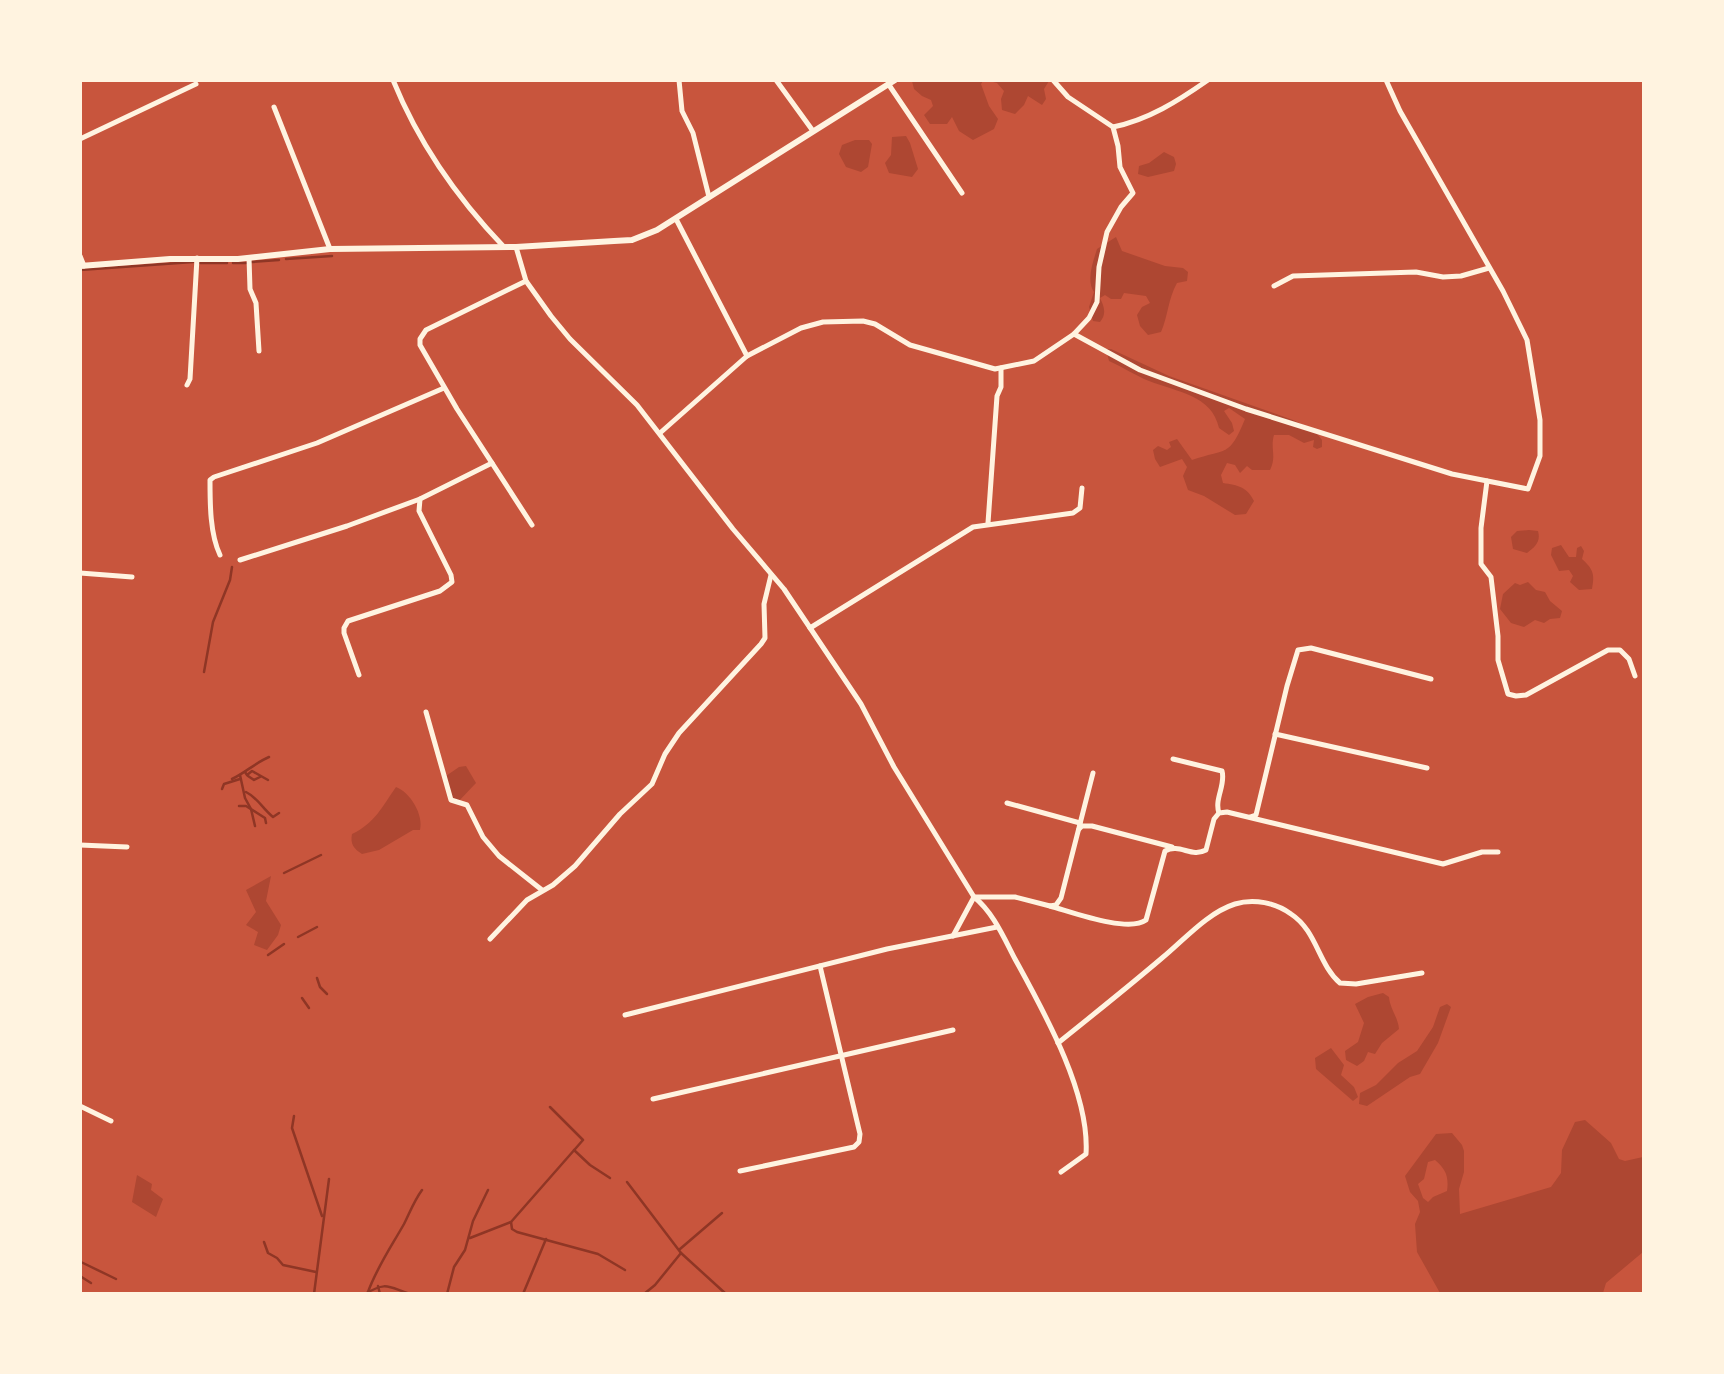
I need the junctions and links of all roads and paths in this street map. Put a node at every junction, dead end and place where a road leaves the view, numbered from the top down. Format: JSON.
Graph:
{"nodes":[{"id":1,"x":393,"y":80,"type":"edge"},
{"id":2,"x":679,"y":80,"type":"edge"},
{"id":3,"x":776,"y":80,"type":"edge"},
{"id":4,"x":1054,"y":80,"type":"edge"},
{"id":5,"x":1208,"y":80,"type":"edge"},
{"id":6,"x":1386,"y":80,"type":"edge"},
{"id":7,"x":892,"y":83,"type":"edge"},
{"id":8,"x":196,"y":84,"type":"dead end"},
{"id":9,"x":274,"y":107,"type":"dead end"},
{"id":10,"x":1112,"y":127,"type":"junction"},
{"id":11,"x":813,"y":131,"type":"junction"},
{"id":12,"x":80,"y":139,"type":"edge"},
{"id":13,"x":962,"y":193,"type":"dead end"},
{"id":14,"x":709,"y":197,"type":"junction"},
{"id":15,"x":676,"y":219,"type":"junction"},
{"id":16,"x":504,"y":247,"type":"junction"},
{"id":17,"x":516,"y":247,"type":"junction"},
{"id":18,"x":330,"y":249,"type":"junction"},
{"id":19,"x":80,"y":256,"type":"edge"},
{"id":20,"x":197,"y":258,"type":"junction"},
{"id":21,"x":249,"y":258,"type":"junction"},
{"id":22,"x":82,"y":266,"type":"edge"},
{"id":23,"x":1489,"y":268,"type":"junction"},
{"id":24,"x":526,"y":281,"type":"junction"},
{"id":25,"x":1274,"y":286,"type":"dead end"},
{"id":26,"x":1074,"y":334,"type":"junction"},
{"id":27,"x":259,"y":351,"type":"dead end"},
{"id":28,"x":747,"y":356,"type":"junction"},
{"id":29,"x":1001,"y":368,"type":"junction"},
{"id":30,"x":187,"y":384,"type":"dead end"},
{"id":31,"x":444,"y":388,"type":"junction"},
{"id":32,"x":660,"y":433,"type":"junction"},
{"id":33,"x":492,"y":463,"type":"junction"},
{"id":34,"x":1487,"y":481,"type":"junction"},
{"id":35,"x":1082,"y":488,"type":"dead end"},
{"id":36,"x":420,"y":499,"type":"junction"},
{"id":37,"x":988,"y":523,"type":"junction"},
{"id":38,"x":533,"y":525,"type":"dead end"},
{"id":39,"x":220,"y":555,"type":"dead end"},
{"id":40,"x":240,"y":560,"type":"dead end"},
{"id":41,"x":80,"y":573,"type":"edge"},
{"id":42,"x":771,"y":575,"type":"junction"},
{"id":43,"x":132,"y":577,"type":"dead end"},
{"id":44,"x":810,"y":628,"type":"junction"},
{"id":45,"x":359,"y":675,"type":"dead end"},
{"id":46,"x":1635,"y":676,"type":"dead end"},
{"id":47,"x":1431,"y":679,"type":"dead end"},
{"id":48,"x":426,"y":712,"type":"dead end"},
{"id":49,"x":1275,"y":734,"type":"junction"},
{"id":50,"x":1173,"y":759,"type":"dead end"},
{"id":51,"x":1427,"y":768,"type":"dead end"},
{"id":52,"x":1093,"y":773,"type":"dead end"},
{"id":53,"x":1007,"y":803,"type":"dead end"},
{"id":54,"x":1219,"y":813,"type":"junction"},
{"id":55,"x":1250,"y":817,"type":"junction"},
{"id":56,"x":1080,"y":826,"type":"junction"},
{"id":57,"x":80,"y":845,"type":"edge"},
{"id":58,"x":127,"y":847,"type":"dead end"},
{"id":59,"x":1175,"y":848,"type":"junction"},
{"id":60,"x":1498,"y":852,"type":"dead end"},
{"id":61,"x":542,"y":890,"type":"junction"},
{"id":62,"x":974,"y":897,"type":"junction"},
{"id":63,"x":1050,"y":906,"type":"junction"},
{"id":64,"x":997,"y":927,"type":"junction"},
{"id":65,"x":953,"y":936,"type":"junction"},
{"id":66,"x":490,"y":939,"type":"dead end"},
{"id":67,"x":820,"y":966,"type":"junction"},
{"id":68,"x":1422,"y":973,"type":"dead end"},
{"id":69,"x":625,"y":1015,"type":"dead end"},
{"id":70,"x":953,"y":1030,"type":"dead end"},
{"id":71,"x":1058,"y":1043,"type":"junction"},
{"id":72,"x":843,"y":1056,"type":"junction"},
{"id":73,"x":653,"y":1099,"type":"dead end"},
{"id":74,"x":80,"y":1106,"type":"edge"},
{"id":75,"x":111,"y":1121,"type":"dead end"},
{"id":76,"x":740,"y":1171,"type":"dead end"},
{"id":77,"x":1062,"y":1172,"type":"dead end"}],
"edges":[{"from":1,"to":16,"type":"street"},
{"from":2,"to":14,"type":"street"},
{"from":3,"to":11,"type":"street"},
{"from":4,"to":10,"type":"street"},
{"from":5,"to":10,"type":"street"},
{"from":6,"to":23,"type":"street"},
{"from":7,"to":11,"type":"street"},
{"from":7,"to":13,"type":"street"},
{"from":8,"to":12,"type":"street"},
{"from":9,"to":18,"type":"street"},
{"from":10,"to":26,"type":"street"},
{"from":11,"to":14,"type":"street"},
{"from":14,"to":15,"type":"street"},
{"from":15,"to":17,"type":"street"},
{"from":15,"to":28,"type":"street"},
{"from":16,"to":17,"type":"street"},
{"from":16,"to":18,"type":"street"},
{"from":17,"to":24,"type":"street"},
{"from":18,"to":21,"type":"street"},
{"from":19,"to":22,"type":"street"},
{"from":20,"to":21,"type":"street"},
{"from":20,"to":22,"type":"street"},
{"from":20,"to":30,"type":"street"},
{"from":21,"to":27,"type":"street"},
{"from":23,"to":25,"type":"street"},
{"from":23,"to":34,"type":"street"},
{"from":24,"to":31,"type":"street"},
{"from":24,"to":32,"type":"street"},
{"from":26,"to":29,"type":"street"},
{"from":26,"to":34,"type":"street"},
{"from":28,"to":29,"type":"street"},
{"from":28,"to":32,"type":"street"},
{"from":29,"to":37,"type":"street"},
{"from":31,"to":33,"type":"street"},
{"from":31,"to":39,"type":"street"},
{"from":32,"to":42,"type":"street"},
{"from":33,"to":36,"type":"street"},
{"from":33,"to":38,"type":"street"},
{"from":34,"to":46,"type":"street"},
{"from":35,"to":37,"type":"street"},
{"from":36,"to":40,"type":"street"},
{"from":36,"to":45,"type":"street"},
{"from":37,"to":44,"type":"street"},
{"from":41,"to":43,"type":"street"},
{"from":42,"to":44,"type":"street"},
{"from":42,"to":61,"type":"street"},
{"from":44,"to":62,"type":"street"},
{"from":47,"to":49,"type":"street"},
{"from":48,"to":61,"type":"street"},
{"from":49,"to":51,"type":"street"},
{"from":49,"to":55,"type":"street"},
{"from":50,"to":54,"type":"street"},
{"from":52,"to":56,"type":"street"},
{"from":53,"to":56,"type":"street"},
{"from":54,"to":55,"type":"street"},
{"from":54,"to":59,"type":"street"},
{"from":55,"to":60,"type":"street"},
{"from":56,"to":59,"type":"street"},
{"from":56,"to":63,"type":"street"},
{"from":57,"to":58,"type":"street"},
{"from":59,"to":63,"type":"street"},
{"from":61,"to":66,"type":"street"},
{"from":62,"to":63,"type":"street"},
{"from":62,"to":64,"type":"street"},
{"from":62,"to":65,"type":"street"},
{"from":64,"to":65,"type":"street"},
{"from":64,"to":71,"type":"street"},
{"from":65,"to":67,"type":"street"},
{"from":67,"to":69,"type":"street"},
{"from":67,"to":72,"type":"street"},
{"from":68,"to":71,"type":"street"},
{"from":70,"to":72,"type":"street"},
{"from":71,"to":77,"type":"street"},
{"from":72,"to":73,"type":"street"},
{"from":72,"to":76,"type":"street"},
{"from":74,"to":75,"type":"street"}]}
